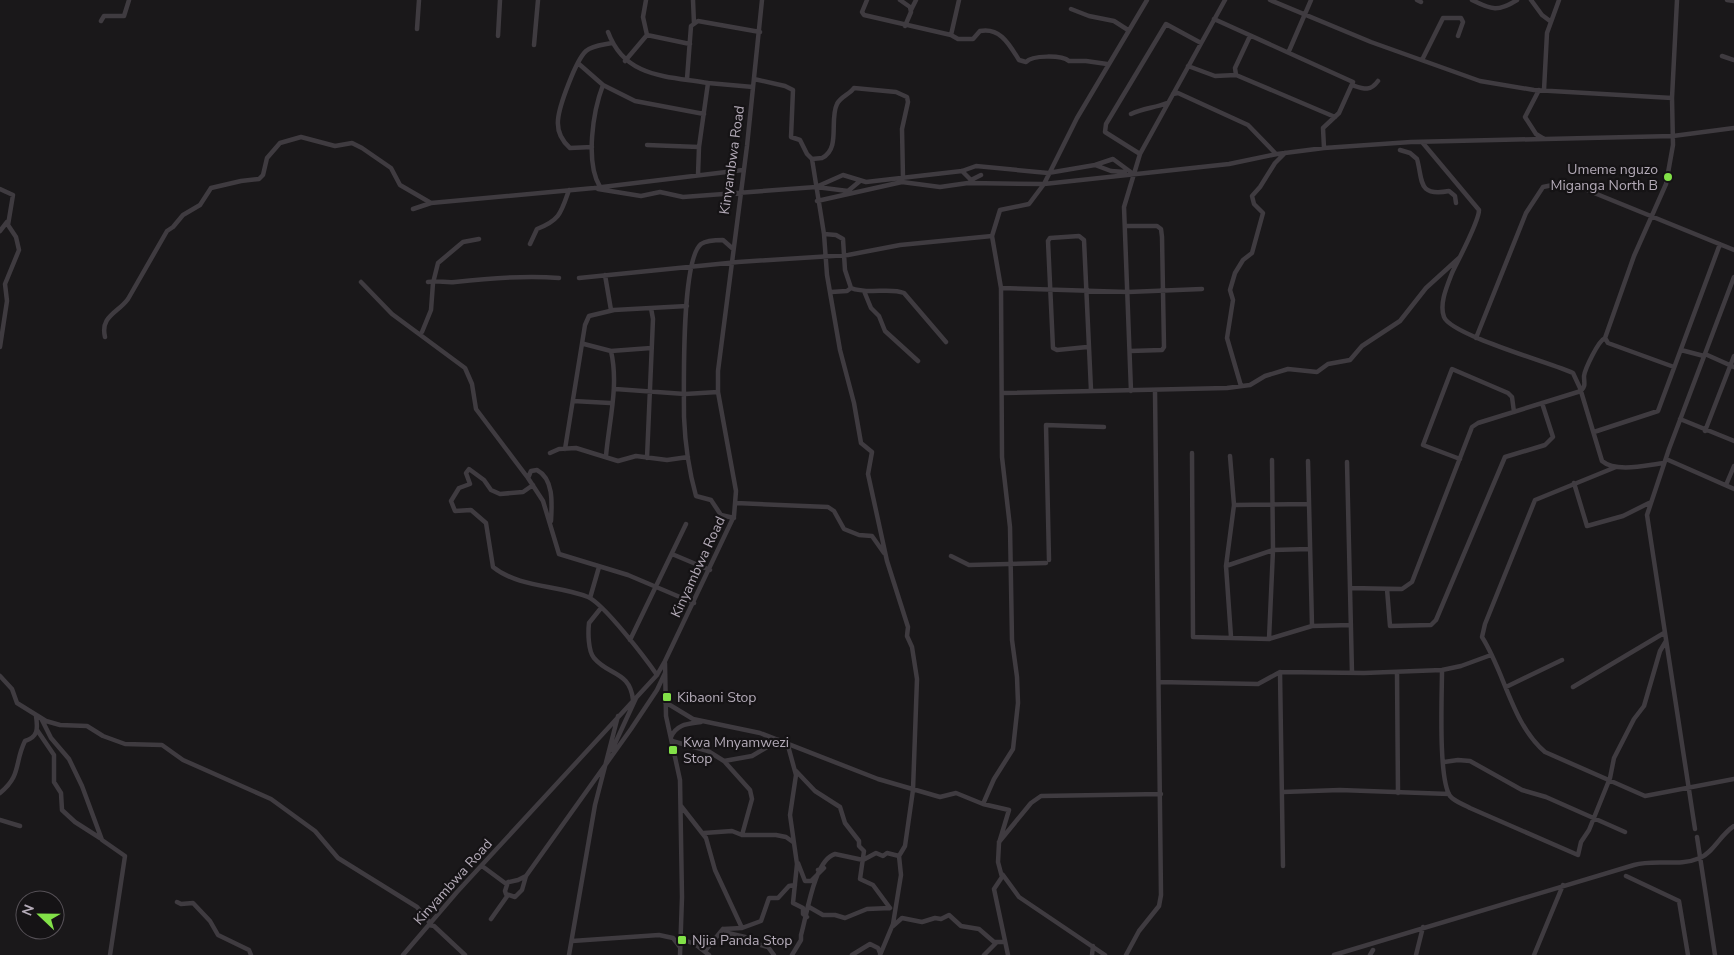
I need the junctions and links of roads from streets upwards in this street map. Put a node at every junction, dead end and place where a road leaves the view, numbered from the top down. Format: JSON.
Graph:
{"nodes":[{"id":1,"x":129,"y":0,"type":"edge"},
{"id":2,"x":419,"y":0,"type":"edge"},
{"id":3,"x":500,"y":0,"type":"edge"},
{"id":4,"x":538,"y":0,"type":"edge"},
{"id":5,"x":646,"y":0,"type":"edge"},
{"id":6,"x":693,"y":0,"type":"edge"},
{"id":7,"x":762,"y":0,"type":"edge"},
{"id":8,"x":867,"y":0,"type":"edge"},
{"id":9,"x":900,"y":0,"type":"edge"},
{"id":10,"x":916,"y":0,"type":"edge"},
{"id":11,"x":959,"y":0,"type":"edge"},
{"id":12,"x":1146,"y":0,"type":"edge"},
{"id":13,"x":1225,"y":0,"type":"edge"},
{"id":14,"x":1270,"y":0,"type":"edge"},
{"id":15,"x":1311,"y":0,"type":"edge"},
{"id":16,"x":1472,"y":0,"type":"edge"},
{"id":17,"x":1518,"y":0,"type":"edge"},
{"id":18,"x":1531,"y":0,"type":"edge"},
{"id":19,"x":1559,"y":0,"type":"edge"},
{"id":20,"x":1677,"y":0,"type":"edge"},
{"id":21,"x":1727,"y":0,"type":"edge"},
{"id":22,"x":1734,"y":1,"type":"edge"},
{"id":23,"x":1071,"y":9,"type":"dead end"},
{"id":24,"x":911,"y":10,"type":"junction"},
{"id":25,"x":1305,"y":14,"type":"junction"},
{"id":26,"x":1214,"y":19,"type":"junction"},
{"id":27,"x":101,"y":21,"type":"dead end"},
{"id":28,"x":1550,"y":21,"type":"junction"},
{"id":29,"x":694,"y":24,"type":"junction"},
{"id":30,"x":905,"y":26,"type":"junction"},
{"id":31,"x":417,"y":30,"type":"dead end"},
{"id":32,"x":1128,"y":30,"type":"junction"},
{"id":33,"x":608,"y":32,"type":"dead end"},
{"id":34,"x":760,"y":32,"type":"junction"},
{"id":35,"x":647,"y":35,"type":"junction"},
{"id":36,"x":951,"y":35,"type":"junction"},
{"id":37,"x":498,"y":36,"type":"dead end"},
{"id":38,"x":1250,"y":36,"type":"junction"},
{"id":39,"x":1458,"y":36,"type":"dead end"},
{"id":40,"x":612,"y":43,"type":"junction"},
{"id":41,"x":1201,"y":43,"type":"junction"},
{"id":42,"x":690,"y":44,"type":"junction"},
{"id":43,"x":534,"y":45,"type":"dead end"},
{"id":44,"x":1289,"y":51,"type":"junction"},
{"id":45,"x":1722,"y":56,"type":"dead end"},
{"id":46,"x":1422,"y":60,"type":"junction"},
{"id":47,"x":1734,"y":60,"type":"edge"},
{"id":48,"x":625,"y":61,"type":"junction"},
{"id":49,"x":579,"y":64,"type":"junction"},
{"id":50,"x":1107,"y":64,"type":"junction"},
{"id":51,"x":1188,"y":66,"type":"junction"},
{"id":52,"x":1236,"y":75,"type":"junction"},
{"id":53,"x":687,"y":79,"type":"junction"},
{"id":54,"x":754,"y":79,"type":"junction"},
{"id":55,"x":1378,"y":81,"type":"dead end"},
{"id":56,"x":708,"y":83,"type":"junction"},
{"id":57,"x":1352,"y":84,"type":"junction"},
{"id":58,"x":603,"y":85,"type":"junction"},
{"id":59,"x":753,"y":88,"type":"junction"},
{"id":60,"x":1541,"y":90,"type":"junction"},
{"id":61,"x":1170,"y":97,"type":"junction"},
{"id":62,"x":1672,"y":98,"type":"junction"},
{"id":63,"x":1167,"y":103,"type":"junction"},
{"id":64,"x":704,"y":114,"type":"junction"},
{"id":65,"x":1131,"y":114,"type":"dead end"},
{"id":66,"x":1335,"y":117,"type":"junction"},
{"id":67,"x":1734,"y":128,"type":"edge"},
{"id":68,"x":1673,"y":136,"type":"junction"},
{"id":69,"x":1545,"y":140,"type":"junction"},
{"id":70,"x":1422,"y":142,"type":"junction"},
{"id":71,"x":647,"y":145,"type":"dead end"},
{"id":72,"x":592,"y":147,"type":"junction"},
{"id":73,"x":699,"y":147,"type":"junction"},
{"id":74,"x":1324,"y":148,"type":"junction"},
{"id":75,"x":1400,"y":150,"type":"dead end"},
{"id":76,"x":1286,"y":152,"type":"junction"},
{"id":77,"x":1140,"y":154,"type":"junction"},
{"id":78,"x":1276,"y":154,"type":"junction"},
{"id":79,"x":812,"y":159,"type":"junction"},
{"id":80,"x":1095,"y":165,"type":"junction"},
{"id":81,"x":743,"y":170,"type":"junction"},
{"id":82,"x":962,"y":171,"type":"junction"},
{"id":83,"x":1048,"y":173,"type":"junction"},
{"id":84,"x":1134,"y":173,"type":"junction"},
{"id":85,"x":698,"y":175,"type":"junction"},
{"id":86,"x":981,"y":175,"type":"dead end"},
{"id":87,"x":903,"y":178,"type":"junction"},
{"id":88,"x":860,"y":181,"type":"junction"},
{"id":89,"x":1044,"y":184,"type":"junction"},
{"id":90,"x":600,"y":187,"type":"junction"},
{"id":91,"x":816,"y":187,"type":"junction"},
{"id":92,"x":594,"y":188,"type":"junction"},
{"id":93,"x":0,"y":189,"type":"edge"},
{"id":94,"x":569,"y":190,"type":"junction"},
{"id":95,"x":740,"y":192,"type":"junction"},
{"id":96,"x":817,"y":201,"type":"junction"},
{"id":97,"x":431,"y":203,"type":"junction"},
{"id":98,"x":1456,"y":203,"type":"dead end"},
{"id":99,"x":413,"y":208,"type":"dead end"},
{"id":100,"x":1650,"y":217,"type":"junction"},
{"id":101,"x":8,"y":222,"type":"junction"},
{"id":102,"x":1125,"y":226,"type":"junction"},
{"id":103,"x":0,"y":231,"type":"edge"},
{"id":104,"x":824,"y":234,"type":"junction"},
{"id":105,"x":992,"y":236,"type":"junction"},
{"id":106,"x":479,"y":238,"type":"dead end"},
{"id":107,"x":530,"y":244,"type":"dead end"},
{"id":108,"x":1720,"y":244,"type":"junction"},
{"id":109,"x":732,"y":248,"type":"junction"},
{"id":110,"x":1734,"y":250,"type":"edge"},
{"id":111,"x":844,"y":256,"type":"junction"},
{"id":112,"x":825,"y":257,"type":"junction"},
{"id":113,"x":1459,"y":258,"type":"junction"},
{"id":114,"x":730,"y":264,"type":"junction"},
{"id":115,"x":690,"y":268,"type":"junction"},
{"id":116,"x":604,"y":275,"type":"junction"},
{"id":117,"x":1734,"y":277,"type":"edge"},
{"id":118,"x":560,"y":278,"type":"dead end"},
{"id":119,"x":578,"y":278,"type":"dead end"},
{"id":120,"x":434,"y":281,"type":"junction"},
{"id":121,"x":361,"y":282,"type":"dead end"},
{"id":122,"x":428,"y":282,"type":"dead end"},
{"id":123,"x":5,"y":284,"type":"junction"},
{"id":124,"x":851,"y":288,"type":"junction"},
{"id":125,"x":1001,"y":288,"type":"junction"},
{"id":126,"x":0,"y":289,"type":"edge"},
{"id":127,"x":1202,"y":289,"type":"dead end"},
{"id":128,"x":1049,"y":290,"type":"junction"},
{"id":129,"x":1084,"y":290,"type":"junction"},
{"id":130,"x":1163,"y":290,"type":"junction"},
{"id":131,"x":864,"y":291,"type":"junction"},
{"id":132,"x":831,"y":292,"type":"junction"},
{"id":133,"x":1128,"y":292,"type":"junction"},
{"id":134,"x":687,"y":306,"type":"junction"},
{"id":135,"x":651,"y":308,"type":"junction"},
{"id":136,"x":612,"y":310,"type":"junction"},
{"id":137,"x":422,"y":332,"type":"dead end"},
{"id":138,"x":105,"y":337,"type":"dead end"},
{"id":139,"x":1476,"y":338,"type":"junction"},
{"id":140,"x":1605,"y":338,"type":"junction"},
{"id":141,"x":946,"y":342,"type":"dead end"},
{"id":142,"x":584,"y":344,"type":"junction"},
{"id":143,"x":0,"y":347,"type":"edge"},
{"id":144,"x":1087,"y":347,"type":"junction"},
{"id":145,"x":651,"y":348,"type":"junction"},
{"id":146,"x":1681,"y":350,"type":"junction"},
{"id":147,"x":611,"y":351,"type":"junction"},
{"id":148,"x":1130,"y":351,"type":"junction"},
{"id":149,"x":1704,"y":355,"type":"junction"},
{"id":150,"x":1734,"y":356,"type":"edge"},
{"id":151,"x":918,"y":361,"type":"dead end"},
{"id":152,"x":1732,"y":366,"type":"edge"},
{"id":153,"x":1674,"y":367,"type":"junction"},
{"id":154,"x":1241,"y":386,"type":"junction"},
{"id":155,"x":615,"y":389,"type":"junction"},
{"id":156,"x":1091,"y":390,"type":"junction"},
{"id":157,"x":1131,"y":391,"type":"junction"},
{"id":158,"x":1155,"y":391,"type":"junction"},
{"id":159,"x":1581,"y":391,"type":"junction"},
{"id":160,"x":718,"y":392,"type":"junction"},
{"id":161,"x":649,"y":393,"type":"junction"},
{"id":162,"x":1002,"y":393,"type":"junction"},
{"id":163,"x":685,"y":394,"type":"junction"},
{"id":164,"x":573,"y":401,"type":"junction"},
{"id":165,"x":610,"y":403,"type":"dead end"},
{"id":166,"x":1542,"y":403,"type":"junction"},
{"id":167,"x":1514,"y":412,"type":"junction"},
{"id":168,"x":1680,"y":419,"type":"junction"},
{"id":169,"x":1104,"y":427,"type":"dead end"},
{"id":170,"x":1705,"y":431,"type":"junction"},
{"id":171,"x":1594,"y":432,"type":"junction"},
{"id":172,"x":1734,"y":441,"type":"edge"},
{"id":173,"x":565,"y":449,"type":"junction"},
{"id":174,"x":550,"y":453,"type":"dead end"},
{"id":175,"x":1192,"y":453,"type":"dead end"},
{"id":176,"x":606,"y":456,"type":"junction"},
{"id":177,"x":1230,"y":456,"type":"dead end"},
{"id":178,"x":688,"y":457,"type":"junction"},
{"id":179,"x":647,"y":458,"type":"junction"},
{"id":180,"x":1460,"y":459,"type":"junction"},
{"id":181,"x":1272,"y":460,"type":"dead end"},
{"id":182,"x":1308,"y":461,"type":"dead end"},
{"id":183,"x":1665,"y":461,"type":"junction"},
{"id":184,"x":1347,"y":462,"type":"dead end"},
{"id":185,"x":1734,"y":466,"type":"edge"},
{"id":186,"x":1616,"y":467,"type":"junction"},
{"id":187,"x":528,"y":478,"type":"junction"},
{"id":188,"x":1574,"y":483,"type":"junction"},
{"id":189,"x":533,"y":485,"type":"junction"},
{"id":190,"x":1726,"y":485,"type":"junction"},
{"id":191,"x":1734,"y":489,"type":"edge"},
{"id":192,"x":736,"y":503,"type":"junction"},
{"id":193,"x":1650,"y":503,"type":"junction"},
{"id":194,"x":1273,"y":504,"type":"junction"},
{"id":195,"x":1309,"y":504,"type":"junction"},
{"id":196,"x":1234,"y":505,"type":"junction"},
{"id":197,"x":734,"y":518,"type":"junction"},
{"id":198,"x":550,"y":524,"type":"junction"},
{"id":199,"x":686,"y":524,"type":"dead end"},
{"id":200,"x":880,"y":527,"type":"junction"},
{"id":201,"x":872,"y":536,"type":"junction"},
{"id":202,"x":1310,"y":549,"type":"junction"},
{"id":203,"x":1273,"y":550,"type":"junction"},
{"id":204,"x":672,"y":554,"type":"junction"},
{"id":205,"x":951,"y":556,"type":"dead end"},
{"id":206,"x":887,"y":558,"type":"junction"},
{"id":207,"x":1011,"y":564,"type":"junction"},
{"id":208,"x":599,"y":566,"type":"junction"},
{"id":209,"x":1226,"y":566,"type":"junction"},
{"id":210,"x":710,"y":570,"type":"junction"},
{"id":211,"x":657,"y":586,"type":"junction"},
{"id":212,"x":1350,"y":588,"type":"junction"},
{"id":213,"x":1387,"y":589,"type":"junction"},
{"id":214,"x":590,"y":598,"type":"junction"},
{"id":215,"x":694,"y":603,"type":"junction"},
{"id":216,"x":601,"y":608,"type":"junction"},
{"id":217,"x":1351,"y":625,"type":"junction"},
{"id":218,"x":1312,"y":626,"type":"junction"},
{"id":219,"x":1664,"y":633,"type":"junction"},
{"id":220,"x":1231,"y":637,"type":"junction"},
{"id":221,"x":1269,"y":639,"type":"junction"},
{"id":222,"x":630,"y":640,"type":"junction"},
{"id":223,"x":1666,"y":641,"type":"junction"},
{"id":224,"x":1491,"y":655,"type":"junction"},
{"id":225,"x":1562,"y":660,"type":"dead end"},
{"id":226,"x":665,"y":661,"type":"junction"},
{"id":227,"x":1442,"y":670,"type":"junction"},
{"id":228,"x":1280,"y":672,"type":"junction"},
{"id":229,"x":1397,"y":672,"type":"junction"},
{"id":230,"x":665,"y":673,"type":"junction"},
{"id":231,"x":1352,"y":673,"type":"junction"},
{"id":232,"x":657,"y":674,"type":"junction"},
{"id":233,"x":0,"y":676,"type":"edge"},
{"id":234,"x":1159,"y":682,"type":"junction"},
{"id":235,"x":1506,"y":687,"type":"junction"},
{"id":236,"x":1572,"y":687,"type":"dead end"},
{"id":237,"x":635,"y":698,"type":"junction"},
{"id":238,"x":665,"y":702,"type":"junction"},
{"id":239,"x":618,"y":716,"type":"junction"},
{"id":240,"x":38,"y":717,"type":"junction"},
{"id":241,"x":704,"y":722,"type":"junction"},
{"id":242,"x":37,"y":730,"type":"junction"},
{"id":243,"x":671,"y":739,"type":"junction"},
{"id":244,"x":779,"y":740,"type":"junction"},
{"id":245,"x":787,"y":742,"type":"junction"},
{"id":246,"x":608,"y":759,"type":"junction"},
{"id":247,"x":724,"y":761,"type":"junction"},
{"id":248,"x":1444,"y":762,"type":"junction"},
{"id":249,"x":795,"y":770,"type":"junction"},
{"id":250,"x":1734,"y":779,"type":"edge"},
{"id":251,"x":1608,"y":781,"type":"junction"},
{"id":252,"x":1688,"y":787,"type":"junction"},
{"id":253,"x":913,"y":790,"type":"junction"},
{"id":254,"x":1283,"y":792,"type":"junction"},
{"id":255,"x":0,"y":793,"type":"edge"},
{"id":256,"x":1398,"y":793,"type":"junction"},
{"id":257,"x":1161,"y":794,"type":"junction"},
{"id":258,"x":1449,"y":794,"type":"junction"},
{"id":259,"x":983,"y":804,"type":"junction"},
{"id":260,"x":681,"y":806,"type":"junction"},
{"id":261,"x":1594,"y":818,"type":"junction"},
{"id":262,"x":0,"y":820,"type":"edge"},
{"id":263,"x":20,"y":826,"type":"dead end"},
{"id":264,"x":1734,"y":826,"type":"edge"},
{"id":265,"x":1695,"y":829,"type":"dead end"},
{"id":266,"x":1626,"y":832,"type":"dead end"},
{"id":267,"x":704,"y":833,"type":"junction"},
{"id":268,"x":742,"y":836,"type":"junction"},
{"id":269,"x":100,"y":838,"type":"junction"},
{"id":270,"x":1696,"y":838,"type":"dead end"},
{"id":271,"x":793,"y":842,"type":"junction"},
{"id":272,"x":999,"y":843,"type":"junction"},
{"id":273,"x":899,"y":856,"type":"junction"},
{"id":274,"x":797,"y":858,"type":"junction"},
{"id":275,"x":1700,"y":858,"type":"junction"},
{"id":276,"x":863,"y":860,"type":"junction"},
{"id":277,"x":482,"y":866,"type":"junction"},
{"id":278,"x":1284,"y":866,"type":"dead end"},
{"id":279,"x":819,"y":872,"type":"junction"},
{"id":280,"x":1003,"y":874,"type":"junction"},
{"id":281,"x":526,"y":876,"type":"junction"},
{"id":282,"x":1626,"y":876,"type":"dead end"},
{"id":283,"x":508,"y":882,"type":"junction"},
{"id":284,"x":795,"y":885,"type":"junction"},
{"id":285,"x":1563,"y":885,"type":"junction"},
{"id":286,"x":508,"y":895,"type":"junction"},
{"id":287,"x":177,"y":902,"type":"dead end"},
{"id":288,"x":809,"y":907,"type":"junction"},
{"id":289,"x":892,"y":908,"type":"junction"},
{"id":290,"x":807,"y":917,"type":"junction"},
{"id":291,"x":491,"y":919,"type":"dead end"},
{"id":292,"x":429,"y":924,"type":"junction"},
{"id":293,"x":892,"y":926,"type":"junction"},
{"id":294,"x":742,"y":928,"type":"junction"},
{"id":295,"x":1423,"y":928,"type":"junction"},
{"id":296,"x":723,"y":929,"type":"junction"},
{"id":297,"x":572,"y":941,"type":"junction"},
{"id":298,"x":997,"y":942,"type":"junction"},
{"id":299,"x":1005,"y":942,"type":"junction"},
{"id":300,"x":681,"y":943,"type":"junction"},
{"id":301,"x":1093,"y":946,"type":"junction"},
{"id":302,"x":705,"y":951,"type":"junction"},
{"id":303,"x":110,"y":955,"type":"edge"},
{"id":304,"x":251,"y":955,"type":"edge"},
{"id":305,"x":403,"y":955,"type":"edge"},
{"id":306,"x":465,"y":955,"type":"edge"},
{"id":307,"x":569,"y":955,"type":"edge"},
{"id":308,"x":681,"y":955,"type":"edge"},
{"id":309,"x":709,"y":955,"type":"edge"},
{"id":310,"x":774,"y":955,"type":"edge"},
{"id":311,"x":792,"y":955,"type":"edge"},
{"id":312,"x":852,"y":955,"type":"edge"},
{"id":313,"x":880,"y":955,"type":"edge"},
{"id":314,"x":984,"y":955,"type":"edge"},
{"id":315,"x":1008,"y":955,"type":"edge"},
{"id":316,"x":1092,"y":955,"type":"edge"},
{"id":317,"x":1105,"y":955,"type":"edge"},
{"id":318,"x":1126,"y":955,"type":"edge"},
{"id":319,"x":1334,"y":955,"type":"edge"},
{"id":320,"x":1416,"y":955,"type":"edge"},
{"id":321,"x":1534,"y":955,"type":"edge"},
{"id":322,"x":1688,"y":955,"type":"edge"},
{"id":323,"x":1715,"y":955,"type":"edge"}],
"edges":[{"from":1,"to":27,"type":"street"},
{"from":2,"to":31,"type":"street"},
{"from":3,"to":37,"type":"street"},
{"from":4,"to":43,"type":"street"},
{"from":5,"to":35,"type":"street"},
{"from":6,"to":29,"type":"street"},
{"from":7,"to":34,"type":"street","name":"Kinyambwa Road"},
{"from":8,"to":30,"type":"street"},
{"from":9,"to":24,"type":"street"},
{"from":10,"to":24,"type":"street"},
{"from":11,"to":36,"type":"street"},
{"from":12,"to":32,"type":"street"},
{"from":13,"to":26,"type":"street"},
{"from":14,"to":25,"type":"street"},
{"from":15,"to":25,"type":"street"},
{"from":16,"to":17,"type":"street"},
{"from":18,"to":28,"type":"street"},
{"from":19,"to":28,"type":"street"},
{"from":20,"to":62,"type":"street"},
{"from":21,"to":22,"type":"street"},
{"from":23,"to":32,"type":"street"},
{"from":24,"to":30,"type":"street"},
{"from":25,"to":44,"type":"street"},
{"from":25,"to":46,"type":"street"},
{"from":26,"to":38,"type":"street"},
{"from":26,"to":41,"type":"street"},
{"from":28,"to":60,"type":"street"},
{"from":29,"to":34,"type":"street"},
{"from":29,"to":42,"type":"street"},
{"from":30,"to":36,"type":"street"},
{"from":32,"to":50,"type":"street"},
{"from":33,"to":40,"type":"street"},
{"from":34,"to":54,"type":"street","name":"Kinyambwa Road"},
{"from":35,"to":42,"type":"street"},
{"from":35,"to":48,"type":"street"},
{"from":36,"to":50,"type":"street"},
{"from":38,"to":44,"type":"street"},
{"from":38,"to":52,"type":"street"},
{"from":39,"to":46,"type":"street"},
{"from":40,"to":48,"type":"street"},
{"from":40,"to":49,"type":"street"},
{"from":41,"to":51,"type":"street"},
{"from":41,"to":77,"type":"street"},
{"from":42,"to":53,"type":"street"},
{"from":44,"to":57,"type":"street"},
{"from":45,"to":47,"type":"street"},
{"from":46,"to":60,"type":"street"},
{"from":48,"to":53,"type":"street"},
{"from":49,"to":58,"type":"street"},
{"from":49,"to":72,"type":"street"},
{"from":50,"to":83,"type":"street"},
{"from":51,"to":52,"type":"street"},
{"from":51,"to":61,"type":"street"},
{"from":52,"to":66,"type":"street"},
{"from":53,"to":56,"type":"street"},
{"from":54,"to":59,"type":"street","name":"Kinyambwa Road"},
{"from":54,"to":79,"type":"street"},
{"from":55,"to":57,"type":"street"},
{"from":56,"to":59,"type":"street"},
{"from":56,"to":64,"type":"street"},
{"from":57,"to":66,"type":"street"},
{"from":58,"to":64,"type":"street"},
{"from":58,"to":72,"type":"street"},
{"from":59,"to":81,"type":"street","name":"Kinyambwa Road"},
{"from":60,"to":62,"type":"street"},
{"from":60,"to":69,"type":"street"},
{"from":61,"to":63,"type":"street"},
{"from":61,"to":78,"type":"street"},
{"from":62,"to":68,"type":"street"},
{"from":63,"to":65,"type":"street"},
{"from":63,"to":77,"type":"street"},
{"from":64,"to":73,"type":"street"},
{"from":66,"to":74,"type":"street"},
{"from":67,"to":68,"type":"street"},
{"from":68,"to":69,"type":"street"},
{"from":68,"to":100,"type":"street"},
{"from":69,"to":70,"type":"street"},
{"from":70,"to":74,"type":"street"},
{"from":70,"to":113,"type":"street"},
{"from":71,"to":73,"type":"street"},
{"from":72,"to":90,"type":"street"},
{"from":73,"to":85,"type":"street"},
{"from":74,"to":76,"type":"street"},
{"from":75,"to":98,"type":"street"},
{"from":76,"to":78,"type":"street"},
{"from":76,"to":154,"type":"street"},
{"from":77,"to":84,"type":"street"},
{"from":78,"to":84,"type":"street"},
{"from":79,"to":87,"type":"street"},
{"from":79,"to":91,"type":"street"},
{"from":80,"to":83,"type":"street"},
{"from":80,"to":84,"type":"street"},
{"from":80,"to":84,"type":"street"},
{"from":81,"to":85,"type":"street"},
{"from":81,"to":95,"type":"street","name":"Kinyambwa Road"},
{"from":82,"to":83,"type":"street"},
{"from":82,"to":86,"type":"street"},
{"from":82,"to":87,"type":"street"},
{"from":83,"to":89,"type":"street"},
{"from":84,"to":89,"type":"street"},
{"from":84,"to":102,"type":"street"},
{"from":85,"to":90,"type":"street"},
{"from":87,"to":88,"type":"street"},
{"from":88,"to":91,"type":"street"},
{"from":88,"to":91,"type":"street"},
{"from":89,"to":96,"type":"street"},
{"from":89,"to":105,"type":"street"},
{"from":90,"to":92,"type":"street"},
{"from":91,"to":95,"type":"street"},
{"from":91,"to":96,"type":"street"},
{"from":92,"to":94,"type":"street"},
{"from":92,"to":95,"type":"street"},
{"from":93,"to":101,"type":"street"},
{"from":94,"to":97,"type":"street"},
{"from":94,"to":107,"type":"street"},
{"from":95,"to":109,"type":"street","name":"Kinyambwa Road"},
{"from":96,"to":104,"type":"street"},
{"from":97,"to":99,"type":"street"},
{"from":97,"to":138,"type":"street"},
{"from":100,"to":108,"type":"street"},
{"from":100,"to":139,"type":"street"},
{"from":100,"to":140,"type":"street"},
{"from":101,"to":103,"type":"street"},
{"from":101,"to":123,"type":"street"},
{"from":102,"to":130,"type":"street"},
{"from":102,"to":133,"type":"street"},
{"from":104,"to":111,"type":"street"},
{"from":104,"to":112,"type":"street"},
{"from":105,"to":111,"type":"street"},
{"from":105,"to":125,"type":"street"},
{"from":106,"to":120,"type":"street"},
{"from":108,"to":110,"type":"street"},
{"from":108,"to":146,"type":"street"},
{"from":109,"to":114,"type":"street","name":"Kinyambwa Road"},
{"from":109,"to":115,"type":"street"},
{"from":111,"to":112,"type":"street"},
{"from":111,"to":124,"type":"street"},
{"from":112,"to":114,"type":"street"},
{"from":112,"to":132,"type":"street"},
{"from":113,"to":139,"type":"street"},
{"from":113,"to":154,"type":"street"},
{"from":114,"to":115,"type":"street"},
{"from":114,"to":160,"type":"street","name":"Kinyambwa Road"},
{"from":115,"to":116,"type":"street"},
{"from":115,"to":134,"type":"street"},
{"from":116,"to":119,"type":"street"},
{"from":116,"to":136,"type":"street"},
{"from":117,"to":149,"type":"street"},
{"from":118,"to":120,"type":"street"},
{"from":120,"to":122,"type":"street"},
{"from":120,"to":137,"type":"street"},
{"from":121,"to":187,"type":"street"},
{"from":123,"to":126,"type":"street"},
{"from":123,"to":143,"type":"street"},
{"from":124,"to":131,"type":"street"},
{"from":124,"to":132,"type":"street"},
{"from":125,"to":128,"type":"street"},
{"from":125,"to":162,"type":"street"},
{"from":127,"to":130,"type":"street"},
{"from":128,"to":129,"type":"street"},
{"from":128,"to":129,"type":"street"},
{"from":128,"to":144,"type":"street"},
{"from":129,"to":133,"type":"street"},
{"from":129,"to":144,"type":"street"},
{"from":130,"to":133,"type":"street"},
{"from":130,"to":148,"type":"street"},
{"from":131,"to":141,"type":"street"},
{"from":131,"to":151,"type":"street"},
{"from":132,"to":200,"type":"street"},
{"from":133,"to":148,"type":"street"},
{"from":134,"to":135,"type":"street"},
{"from":134,"to":163,"type":"street"},
{"from":135,"to":136,"type":"street"},
{"from":135,"to":145,"type":"street"},
{"from":136,"to":142,"type":"street"},
{"from":139,"to":159,"type":"street"},
{"from":140,"to":153,"type":"street"},
{"from":140,"to":159,"type":"street"},
{"from":142,"to":147,"type":"street"},
{"from":142,"to":164,"type":"street"},
{"from":144,"to":156,"type":"street"},
{"from":145,"to":147,"type":"street"},
{"from":145,"to":161,"type":"street"},
{"from":146,"to":149,"type":"street"},
{"from":146,"to":153,"type":"street"},
{"from":147,"to":155,"type":"street"},
{"from":148,"to":157,"type":"street"},
{"from":149,"to":152,"type":"street"},
{"from":149,"to":168,"type":"street"},
{"from":150,"to":152,"type":"street"},
{"from":152,"to":170,"type":"street"},
{"from":153,"to":171,"type":"street"},
{"from":154,"to":158,"type":"street"},
{"from":155,"to":161,"type":"street"},
{"from":155,"to":176,"type":"street"},
{"from":156,"to":157,"type":"street"},
{"from":156,"to":162,"type":"street"},
{"from":157,"to":158,"type":"street"},
{"from":158,"to":234,"type":"street"},
{"from":159,"to":166,"type":"street"},
{"from":159,"to":171,"type":"street"},
{"from":160,"to":163,"type":"street"},
{"from":160,"to":192,"type":"street","name":"Kinyambwa Road"},
{"from":161,"to":163,"type":"street"},
{"from":161,"to":179,"type":"street"},
{"from":162,"to":207,"type":"street"},
{"from":163,"to":178,"type":"street"},
{"from":164,"to":165,"type":"street"},
{"from":164,"to":173,"type":"street"},
{"from":166,"to":167,"type":"street"},
{"from":166,"to":213,"type":"street"},
{"from":167,"to":180,"type":"street"},
{"from":167,"to":180,"type":"street"},
{"from":168,"to":170,"type":"street"},
{"from":168,"to":183,"type":"street"},
{"from":169,"to":207,"type":"street"},
{"from":170,"to":172,"type":"street"},
{"from":171,"to":186,"type":"street"},
{"from":173,"to":174,"type":"street"},
{"from":173,"to":176,"type":"street"},
{"from":175,"to":220,"type":"street"},
{"from":176,"to":179,"type":"street"},
{"from":177,"to":196,"type":"street"},
{"from":178,"to":179,"type":"street"},
{"from":178,"to":197,"type":"street"},
{"from":180,"to":213,"type":"street"},
{"from":181,"to":194,"type":"street"},
{"from":182,"to":195,"type":"street"},
{"from":183,"to":186,"type":"street"},
{"from":183,"to":190,"type":"street"},
{"from":183,"to":193,"type":"street"},
{"from":184,"to":212,"type":"street"},
{"from":185,"to":190,"type":"street"},
{"from":186,"to":188,"type":"street"},
{"from":187,"to":189,"type":"street"},
{"from":187,"to":198,"type":"street"},
{"from":188,"to":193,"type":"street"},
{"from":188,"to":224,"type":"street"},
{"from":189,"to":198,"type":"street"},
{"from":189,"to":214,"type":"street"},
{"from":190,"to":191,"type":"street"},
{"from":192,"to":197,"type":"street","name":"Kinyambwa Road"},
{"from":192,"to":201,"type":"street"},
{"from":193,"to":219,"type":"street"},
{"from":194,"to":195,"type":"street"},
{"from":194,"to":196,"type":"street"},
{"from":194,"to":203,"type":"street"},
{"from":195,"to":202,"type":"street"},
{"from":196,"to":209,"type":"street"},
{"from":197,"to":210,"type":"street","name":"Kinyambwa Road"},
{"from":198,"to":208,"type":"street"},
{"from":199,"to":204,"type":"street"},
{"from":200,"to":201,"type":"street"},
{"from":200,"to":206,"type":"street"},
{"from":201,"to":206,"type":"street"},
{"from":202,"to":203,"type":"street"},
{"from":202,"to":218,"type":"street"},
{"from":203,"to":209,"type":"street"},
{"from":203,"to":221,"type":"street"},
{"from":204,"to":210,"type":"street"},
{"from":204,"to":211,"type":"street"},
{"from":205,"to":207,"type":"street"},
{"from":206,"to":253,"type":"street"},
{"from":207,"to":259,"type":"street"},
{"from":208,"to":211,"type":"street"},
{"from":208,"to":214,"type":"street"},
{"from":209,"to":220,"type":"street"},
{"from":210,"to":215,"type":"street","name":"Kinyambwa Road"},
{"from":211,"to":215,"type":"street"},
{"from":211,"to":222,"type":"street"},
{"from":212,"to":213,"type":"street"},
{"from":212,"to":217,"type":"street"},
{"from":214,"to":216,"type":"street"},
{"from":215,"to":226,"type":"street","name":"Kinyambwa Road"},
{"from":216,"to":222,"type":"street"},
{"from":216,"to":237,"type":"street"},
{"from":217,"to":218,"type":"street"},
{"from":217,"to":231,"type":"street"},
{"from":218,"to":221,"type":"street"},
{"from":219,"to":223,"type":"street"},
{"from":219,"to":236,"type":"street"},
{"from":220,"to":221,"type":"street"},
{"from":222,"to":232,"type":"street"},
{"from":223,"to":251,"type":"street"},
{"from":223,"to":252,"type":"street"},
{"from":224,"to":227,"type":"street"},
{"from":224,"to":235,"type":"street"},
{"from":225,"to":235,"type":"street"},
{"from":226,"to":230,"type":"street"},
{"from":226,"to":232,"type":"street","name":"Kinyambwa Road"},
{"from":227,"to":229,"type":"street"},
{"from":227,"to":248,"type":"street"},
{"from":228,"to":231,"type":"street"},
{"from":228,"to":234,"type":"street"},
{"from":228,"to":254,"type":"street"},
{"from":229,"to":231,"type":"street"},
{"from":229,"to":256,"type":"street"},
{"from":230,"to":238,"type":"street"},
{"from":230,"to":246,"type":"street"},
{"from":232,"to":237,"type":"street","name":"Kinyambwa Road"},
{"from":233,"to":240,"type":"street"},
{"from":234,"to":257,"type":"street"},
{"from":235,"to":251,"type":"street"},
{"from":237,"to":239,"type":"street","name":"Kinyambwa Road"},
{"from":237,"to":246,"type":"street"},
{"from":238,"to":241,"type":"street"},
{"from":238,"to":243,"type":"street"},
{"from":239,"to":246,"type":"street"},
{"from":239,"to":277,"type":"street","name":"Kinyambwa Road"},
{"from":240,"to":242,"type":"street"},
{"from":240,"to":269,"type":"street"},
{"from":240,"to":292,"type":"street"},
{"from":241,"to":243,"type":"street"},
{"from":241,"to":244,"type":"street"},
{"from":242,"to":255,"type":"street"},
{"from":242,"to":269,"type":"street"},
{"from":243,"to":247,"type":"street"},
{"from":243,"to":260,"type":"street"},
{"from":244,"to":245,"type":"street"},
{"from":244,"to":247,"type":"street"},
{"from":245,"to":249,"type":"street"},
{"from":245,"to":253,"type":"street"},
{"from":246,"to":281,"type":"street"},
{"from":246,"to":297,"type":"street"},
{"from":247,"to":268,"type":"street"},
{"from":248,"to":258,"type":"street"},
{"from":248,"to":261,"type":"street"},
{"from":249,"to":271,"type":"street"},
{"from":249,"to":276,"type":"street"},
{"from":250,"to":252,"type":"street"},
{"from":251,"to":252,"type":"street"},
{"from":251,"to":261,"type":"street"},
{"from":252,"to":265,"type":"street"},
{"from":253,"to":259,"type":"street"},
{"from":253,"to":273,"type":"street"},
{"from":254,"to":256,"type":"street"},
{"from":254,"to":278,"type":"street"},
{"from":256,"to":258,"type":"street"},
{"from":257,"to":272,"type":"street"},
{"from":257,"to":318,"type":"street"},
{"from":258,"to":261,"type":"street"},
{"from":259,"to":272,"type":"street"},
{"from":260,"to":267,"type":"street"},
{"from":260,"to":300,"type":"street"},
{"from":261,"to":266,"type":"street"},
{"from":262,"to":263,"type":"street"},
{"from":264,"to":275,"type":"street"},
{"from":267,"to":268,"type":"street"},
{"from":267,"to":294,"type":"street"},
{"from":268,"to":271,"type":"street"},
{"from":269,"to":303,"type":"street"},
{"from":270,"to":275,"type":"street"},
{"from":271,"to":274,"type":"street"},
{"from":272,"to":280,"type":"street"},
{"from":273,"to":276,"type":"street"},
{"from":273,"to":289,"type":"street"},
{"from":274,"to":279,"type":"street"},
{"from":274,"to":284,"type":"street"},
{"from":275,"to":285,"type":"street"},
{"from":275,"to":323,"type":"street"},
{"from":276,"to":279,"type":"street"},
{"from":276,"to":289,"type":"street"},
{"from":277,"to":283,"type":"street"},
{"from":277,"to":292,"type":"street","name":"Kinyambwa Road"},
{"from":279,"to":288,"type":"street"},
{"from":280,"to":299,"type":"street"},
{"from":280,"to":301,"type":"street"},
{"from":281,"to":283,"type":"street"},
{"from":281,"to":286,"type":"street"},
{"from":282,"to":322,"type":"street"},
{"from":283,"to":286,"type":"street"},
{"from":284,"to":290,"type":"street"},
{"from":284,"to":294,"type":"street"},
{"from":285,"to":295,"type":"street"},
{"from":285,"to":321,"type":"street"},
{"from":286,"to":291,"type":"street"},
{"from":287,"to":304,"type":"street"},
{"from":288,"to":289,"type":"street"},
{"from":288,"to":290,"type":"street"},
{"from":289,"to":293,"type":"street"},
{"from":290,"to":311,"type":"street"},
{"from":292,"to":305,"type":"street","name":"Kinyambwa Road"},
{"from":292,"to":306,"type":"street"},
{"from":293,"to":298,"type":"street"},
{"from":293,"to":313,"type":"street"},
{"from":294,"to":296,"type":"street"},
{"from":295,"to":319,"type":"street"},
{"from":295,"to":320,"type":"street"},
{"from":296,"to":302,"type":"street"},
{"from":296,"to":310,"type":"street"},
{"from":297,"to":300,"type":"street"},
{"from":297,"to":307,"type":"street"},
{"from":298,"to":299,"type":"street"},
{"from":298,"to":314,"type":"street"},
{"from":299,"to":315,"type":"street"},
{"from":300,"to":302,"type":"street"},
{"from":300,"to":308,"type":"street"},
{"from":301,"to":316,"type":"street"},
{"from":301,"to":317,"type":"street"},
{"from":302,"to":309,"type":"street"},
{"from":312,"to":313,"type":"street"}]}
